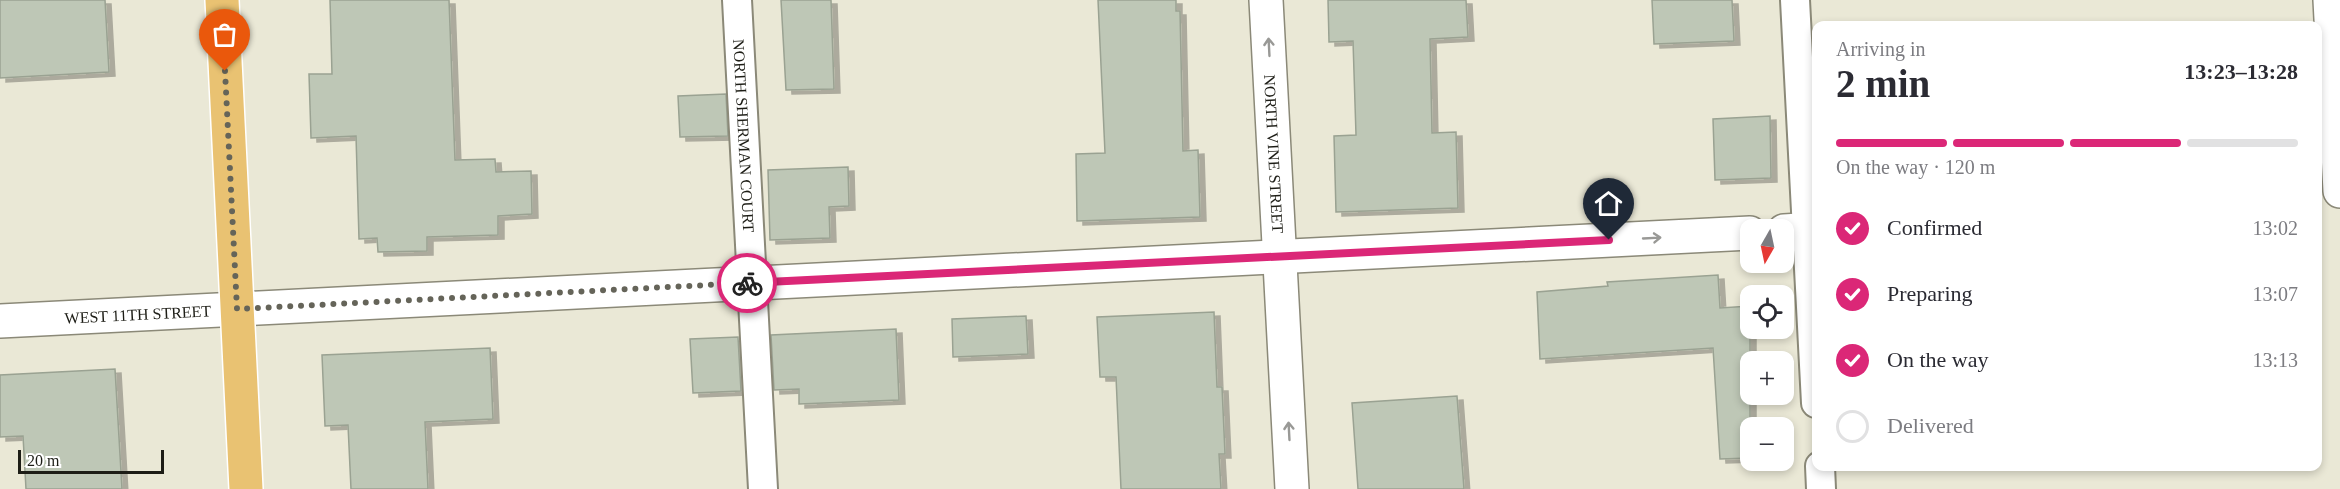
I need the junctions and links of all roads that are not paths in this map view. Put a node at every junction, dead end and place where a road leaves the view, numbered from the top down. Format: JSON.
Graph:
{"nodes":[{"id":1,"x":222,"y":0,"type":"edge"},
{"id":2,"x":737,"y":0,"type":"edge"},
{"id":3,"x":1266,"y":0,"type":"edge"},
{"id":4,"x":1795,"y":0,"type":"edge"},
{"id":5,"x":2330,"y":0,"type":"edge"},
{"id":6,"x":2340,"y":191,"type":"edge"},
{"id":7,"x":2340,"y":203,"type":"edge"},
{"id":8,"x":2322,"y":204,"type":"edge"},
{"id":9,"x":1802,"y":230,"type":"edge"},
{"id":10,"x":1740,"y":234,"type":"edge"},
{"id":11,"x":1280,"y":257,"type":"junction"},
{"id":12,"x":752,"y":283,"type":"junction"},
{"id":13,"x":237,"y":309,"type":"junction"},
{"id":14,"x":0,"y":321,"type":"edge"},
{"id":15,"x":1812,"y":354,"type":"edge"},
{"id":16,"x":1820,"y":471,"type":"edge"},
{"id":17,"x":246,"y":489,"type":"edge"},
{"id":18,"x":763,"y":489,"type":"edge"},
{"id":19,"x":1292,"y":489,"type":"edge"},
{"id":20,"x":1821,"y":489,"type":"edge"}],
"edges":[{"from":1,"to":13,"type":"main road"},
{"from":2,"to":12,"type":"lane","name":"NORTH SHERMAN COURT"},
{"from":11,"to":3,"type":"street","name":"NORTH VINE STREET","one_way":true},
{"from":4,"to":9,"type":"lane"},
{"from":5,"to":6,"type":"street"},
{"from":7,"to":8,"type":"street"},
{"from":9,"to":15,"type":"lane"},
{"from":11,"to":10,"type":"street","name":"WEST 11TH STREET","one_way":true},
{"from":11,"to":12,"type":"street","name":"WEST 11TH STREET"},
{"from":19,"to":11,"type":"street","name":"NORTH VINE STREET","one_way":true},
{"from":12,"to":13,"type":"street","name":"WEST 11TH STREET"},
{"from":12,"to":18,"type":"lane","name":"NORTH SHERMAN COURT"},
{"from":13,"to":14,"type":"street","name":"WEST 11TH STREET"},
{"from":13,"to":17,"type":"main road"},
{"from":16,"to":20,"type":"lane"}]}
